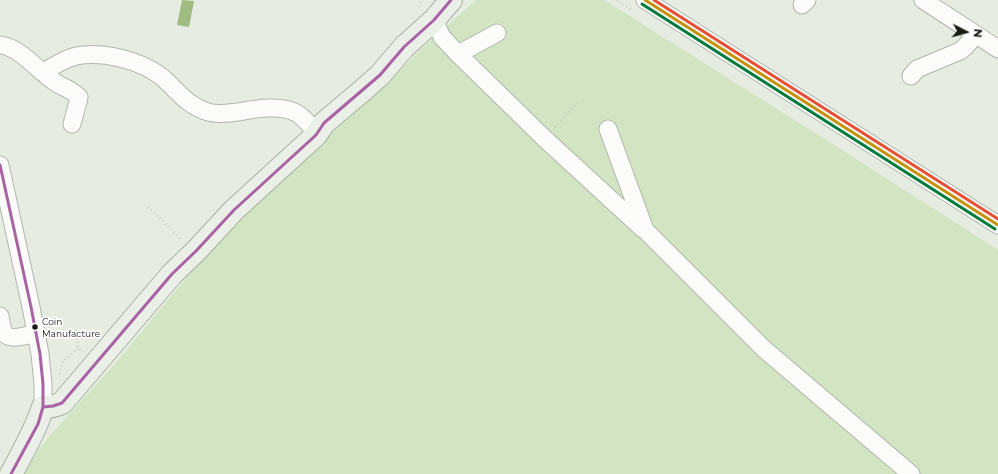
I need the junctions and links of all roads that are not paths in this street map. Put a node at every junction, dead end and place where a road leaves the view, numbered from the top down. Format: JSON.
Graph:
{"nodes":[{"id":1,"x":451,"y":0,"type":"edge"},
{"id":2,"x":645,"y":0,"type":"edge"},
{"id":3,"x":923,"y":0,"type":"edge"},
{"id":4,"x":434,"y":20,"type":"junction"},
{"id":5,"x":497,"y":34,"type":"dead end"},
{"id":6,"x":975,"y":34,"type":"junction"},
{"id":7,"x":0,"y":44,"type":"edge"},
{"id":8,"x":998,"y":49,"type":"edge"},
{"id":9,"x":458,"y":54,"type":"junction"},
{"id":10,"x":43,"y":73,"type":"junction"},
{"id":11,"x":911,"y":76,"type":"dead end"},
{"id":12,"x":72,"y":124,"type":"dead end"},
{"id":13,"x":608,"y":129,"type":"dead end"},
{"id":14,"x":317,"y":133,"type":"junction"},
{"id":15,"x":0,"y":165,"type":"edge"},
{"id":16,"x":6,"y":225,"type":"edge"},
{"id":17,"x":998,"y":226,"type":"edge"},
{"id":18,"x":645,"y":230,"type":"junction"},
{"id":19,"x":0,"y":316,"type":"edge"},
{"id":20,"x":36,"y":334,"type":"junction"},
{"id":21,"x":43,"y":407,"type":"junction"},
{"id":22,"x":11,"y":474,"type":"edge"},
{"id":23,"x":912,"y":474,"type":"edge"}],
"edges":[{"from":1,"to":4,"type":"main road"},
{"from":2,"to":17,"type":"street"},
{"from":3,"to":6,"type":"street"},
{"from":4,"to":9,"type":"street"},
{"from":4,"to":14,"type":"main road"},
{"from":5,"to":9,"type":"street"},
{"from":6,"to":8,"type":"street"},
{"from":6,"to":11,"type":"street"},
{"from":7,"to":10,"type":"street"},
{"from":9,"to":18,"type":"street"},
{"from":10,"to":12,"type":"street"},
{"from":10,"to":14,"type":"street"},
{"from":13,"to":18,"type":"street"},
{"from":14,"to":21,"type":"main road"},
{"from":15,"to":16,"type":"street"},
{"from":16,"to":20,"type":"street"},
{"from":18,"to":23,"type":"street"},
{"from":19,"to":20,"type":"street"},
{"from":20,"to":21,"type":"street"},
{"from":21,"to":22,"type":"main road"}]}
